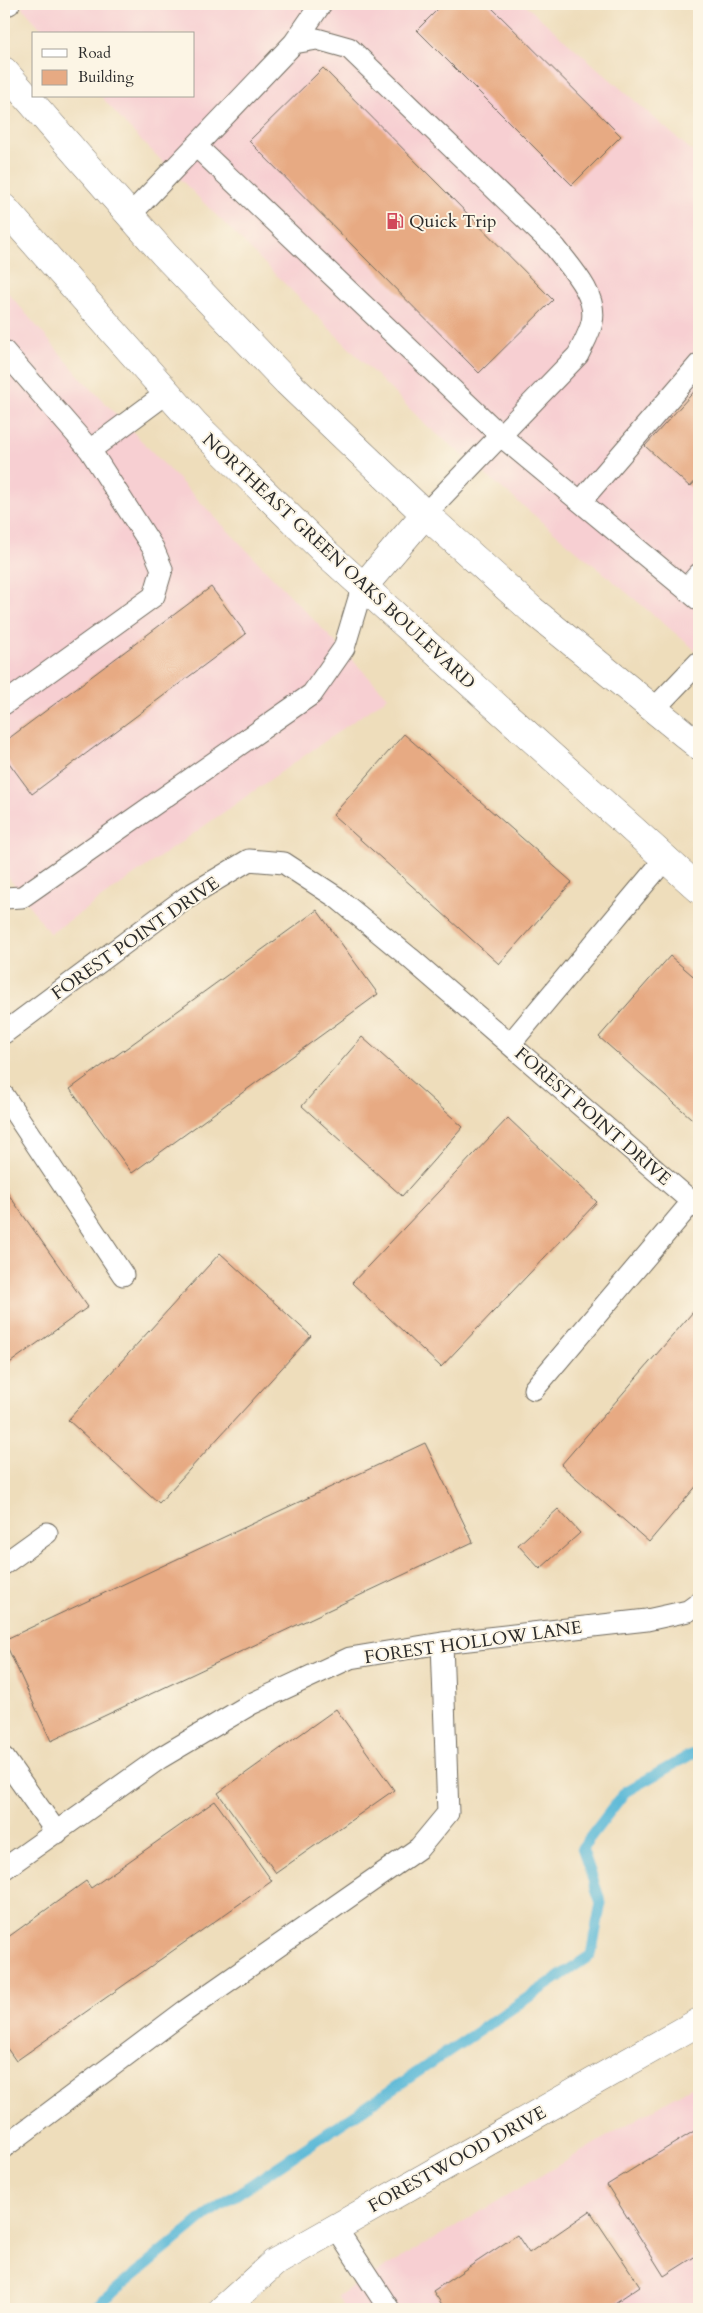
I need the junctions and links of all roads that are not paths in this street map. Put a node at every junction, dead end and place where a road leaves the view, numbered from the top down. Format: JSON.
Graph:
{"nodes":[{"id":1,"x":9,"y":4,"type":"edge"},
{"id":2,"x":321,"y":4,"type":"edge"},
{"id":3,"x":4,"y":6,"type":"edge"},
{"id":4,"x":294,"y":43,"type":"junction"},
{"id":5,"x":4,"y":71,"type":"edge"},
{"id":6,"x":196,"y":146,"type":"junction"},
{"id":7,"x":4,"y":208,"type":"edge"},
{"id":8,"x":130,"y":215,"type":"junction"},
{"id":9,"x":4,"y":352,"type":"edge"},
{"id":10,"x":699,"y":364,"type":"edge"},
{"id":11,"x":167,"y":393,"type":"junction"},
{"id":12,"x":501,"y":436,"type":"junction"},
{"id":13,"x":90,"y":450,"type":"junction"},
{"id":14,"x":581,"y":501,"type":"junction"},
{"id":15,"x":425,"y":514,"type":"junction"},
{"id":16,"x":362,"y":588,"type":"junction"},
{"id":17,"x":695,"y":588,"type":"edge"},
{"id":18,"x":699,"y":662,"type":"edge"},
{"id":19,"x":4,"y":704,"type":"edge"},
{"id":20,"x":654,"y":709,"type":"junction"},
{"id":21,"x":699,"y":746,"type":"edge"},
{"id":22,"x":665,"y":859,"type":"junction"},
{"id":23,"x":699,"y":889,"type":"edge"},
{"id":24,"x":4,"y":898,"type":"edge"},
{"id":25,"x":4,"y":1033,"type":"edge"},
{"id":26,"x":510,"y":1044,"type":"junction"},
{"id":27,"x":4,"y":1096,"type":"edge"},
{"id":28,"x":696,"y":1205,"type":"edge"},
{"id":29,"x":123,"y":1275,"type":"dead end"},
{"id":30,"x":534,"y":1390,"type":"dead end"},
{"id":31,"x":47,"y":1533,"type":"dead end"},
{"id":32,"x":4,"y":1564,"type":"edge"},
{"id":33,"x":699,"y":1603,"type":"edge"},
{"id":34,"x":442,"y":1643,"type":"junction"},
{"id":35,"x":4,"y":1758,"type":"edge"},
{"id":36,"x":57,"y":1832,"type":"junction"},
{"id":37,"x":4,"y":1869,"type":"edge"},
{"id":38,"x":699,"y":2022,"type":"edge"},
{"id":39,"x":4,"y":2147,"type":"edge"},
{"id":40,"x":336,"y":2228,"type":"junction"},
{"id":41,"x":223,"y":2309,"type":"edge"},
{"id":42,"x":389,"y":2309,"type":"edge"}],
"edges":[{"from":1,"to":3,"type":"lane"},
{"from":2,"to":4,"type":"lane"},
{"from":4,"to":6,"type":"lane"},
{"from":4,"to":12,"type":"lane"},
{"from":5,"to":8,"type":"main road"},
{"from":6,"to":8,"type":"lane"},
{"from":6,"to":12,"type":"lane"},
{"from":7,"to":11,"type":"main road","name":"NORTHEAST GREEN OAKS BOULEVARD"},
{"from":8,"to":15,"type":"main road"},
{"from":9,"to":13,"type":"lane"},
{"from":10,"to":14,"type":"lane"},
{"from":11,"to":13,"type":"lane"},
{"from":11,"to":16,"type":"main road","name":"NORTHEAST GREEN OAKS BOULEVARD"},
{"from":12,"to":14,"type":"lane"},
{"from":12,"to":15,"type":"lane"},
{"from":13,"to":19,"type":"lane"},
{"from":14,"to":17,"type":"lane"},
{"from":15,"to":16,"type":"main road"},
{"from":15,"to":20,"type":"main road"},
{"from":16,"to":22,"type":"main road","name":"NORTHEAST GREEN OAKS BOULEVARD"},
{"from":16,"to":24,"type":"lane"},
{"from":18,"to":20,"type":"lane"},
{"from":20,"to":21,"type":"main road"},
{"from":22,"to":23,"type":"main road","name":"NORTHEAST GREEN OAKS BOULEVARD"},
{"from":22,"to":26,"type":"lane","name":"FOREST POINT DRIVE"},
{"from":25,"to":26,"type":"lane","name":"FOREST POINT DRIVE"},
{"from":26,"to":28,"type":"lane","name":"FOREST POINT DRIVE"},
{"from":27,"to":29,"type":"lane"},
{"from":28,"to":30,"type":"lane"},
{"from":31,"to":32,"type":"lane"},
{"from":33,"to":34,"type":"lane","name":"FOREST HOLLOW LANE"},
{"from":34,"to":36,"type":"lane","name":"FOREST HOLLOW LANE"},
{"from":34,"to":39,"type":"lane"},
{"from":35,"to":36,"type":"lane"},
{"from":36,"to":37,"type":"lane","name":"FOREST HOLLOW LANE"},
{"from":38,"to":40,"type":"main road","name":"FORESTWOOD DRIVE"},
{"from":40,"to":41,"type":"main road","name":"FORESTWOOD DRIVE"},
{"from":40,"to":42,"type":"lane"}]}
